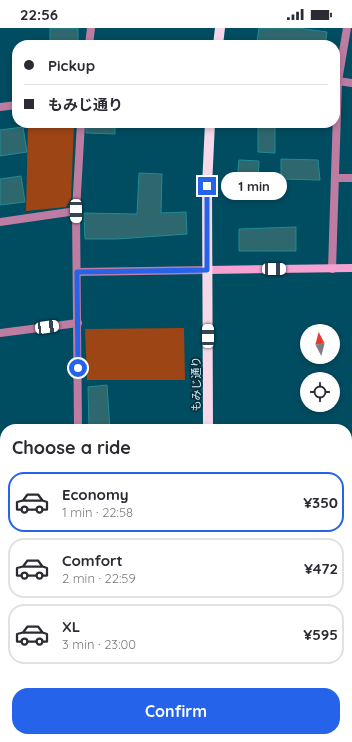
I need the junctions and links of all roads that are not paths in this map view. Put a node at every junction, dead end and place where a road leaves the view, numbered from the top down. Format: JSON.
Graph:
{"nodes":[{"id":1,"x":91,"y":28,"type":"edge"},
{"id":2,"x":220,"y":28,"type":"edge"},
{"id":3,"x":347,"y":28,"type":"edge"},
{"id":4,"x":90,"y":40,"type":"edge"},
{"id":5,"x":219,"y":40,"type":"edge"},
{"id":6,"x":340,"y":69,"type":"edge"},
{"id":7,"x":340,"y":81,"type":"edge"},
{"id":8,"x":352,"y":83,"type":"edge"},
{"id":9,"x":12,"y":106,"type":"edge"},
{"id":10,"x":0,"y":107,"type":"edge"},
{"id":11,"x":81,"y":128,"type":"edge"},
{"id":12,"x":210,"y":128,"type":"edge"},
{"id":13,"x":337,"y":128,"type":"edge"},
{"id":14,"x":335,"y":178,"type":"junction"},
{"id":15,"x":352,"y":178,"type":"edge"},
{"id":16,"x":76,"y":211,"type":"junction"},
{"id":17,"x":0,"y":222,"type":"edge"},
{"id":18,"x":352,"y":268,"type":"edge"},
{"id":19,"x":332,"y":269,"type":"junction"},
{"id":20,"x":207,"y":270,"type":"junction"},
{"id":21,"x":77,"y":272,"type":"junction"},
{"id":22,"x":78,"y":323,"type":"junction"},
{"id":23,"x":0,"y":333,"type":"edge"},
{"id":24,"x":78,"y":424,"type":"edge"},
{"id":25,"x":208,"y":424,"type":"edge"}],
"edges":[{"from":1,"to":4,"type":"street"},
{"from":2,"to":5,"type":"main road"},
{"from":3,"to":6,"type":"street"},
{"from":7,"to":8,"type":"street"},
{"from":9,"to":10,"type":"street"},
{"from":11,"to":16,"type":"street"},
{"from":12,"to":20,"type":"main road","name":"もみじ通り"},
{"from":13,"to":14,"type":"street"},
{"from":14,"to":15,"type":"street"},
{"from":14,"to":19,"type":"street"},
{"from":16,"to":17,"type":"street"},
{"from":16,"to":21,"type":"street"},
{"from":18,"to":19,"type":"street"},
{"from":19,"to":20,"type":"street"},
{"from":20,"to":21,"type":"street"},
{"from":20,"to":25,"type":"main road","name":"もみじ通り"},
{"from":21,"to":22,"type":"street"},
{"from":22,"to":23,"type":"street"},
{"from":22,"to":24,"type":"street"}]}
